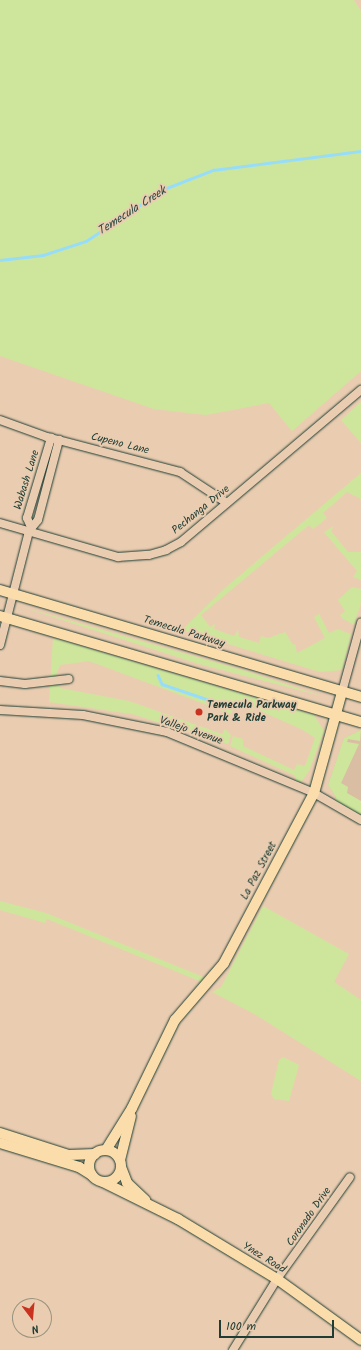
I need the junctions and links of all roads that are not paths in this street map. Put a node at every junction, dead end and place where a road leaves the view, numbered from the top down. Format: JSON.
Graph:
{"nodes":[{"id":1,"x":361,"y":390,"type":"edge"},
{"id":2,"x":0,"y":420,"type":"edge"},
{"id":3,"x":55,"y":439,"type":"junction"},
{"id":4,"x":227,"y":503,"type":"junction"},
{"id":5,"x":0,"y":523,"type":"edge"},
{"id":6,"x":30,"y":529,"type":"junction"},
{"id":7,"x":0,"y":590,"type":"edge"},
{"id":8,"x":13,"y":594,"type":"junction"},
{"id":9,"x":4,"y":617,"type":"edge"},
{"id":10,"x":361,"y":623,"type":"edge"},
{"id":11,"x":0,"y":645,"type":"edge"},
{"id":12,"x":69,"y":679,"type":"dead end"},
{"id":13,"x":0,"y":681,"type":"edge"},
{"id":14,"x":342,"y":692,"type":"junction"},
{"id":15,"x":361,"y":697,"type":"edge"},
{"id":16,"x":0,"y":710,"type":"edge"},
{"id":17,"x":336,"y":714,"type":"junction"},
{"id":18,"x":361,"y":722,"type":"edge"},
{"id":19,"x":314,"y":793,"type":"junction"},
{"id":20,"x":361,"y":820,"type":"edge"},
{"id":21,"x":132,"y":1108,"type":"junction"},
{"id":22,"x":0,"y":1133,"type":"edge"},
{"id":23,"x":0,"y":1143,"type":"edge"},
{"id":24,"x":106,"y":1150,"type":"junction"},
{"id":25,"x":95,"y":1154,"type":"junction"},
{"id":26,"x":121,"y":1164,"type":"junction"},
{"id":27,"x":92,"y":1175,"type":"junction"},
{"id":28,"x":350,"y":1177,"type":"dead end"},
{"id":29,"x":103,"y":1182,"type":"junction"},
{"id":30,"x":150,"y":1204,"type":"junction"},
{"id":31,"x":277,"y":1280,"type":"junction"},
{"id":32,"x":361,"y":1340,"type":"edge"},
{"id":33,"x":233,"y":1350,"type":"edge"}],
"edges":[{"from":1,"to":4,"type":"street","name":"Pechanga Drive"},
{"from":2,"to":3,"type":"street","name":"Cupeno Lane"},
{"from":3,"to":4,"type":"street","name":"Cupeno Lane"},
{"from":3,"to":6,"type":"street","name":"Wabash Lane"},
{"from":4,"to":6,"type":"street","name":"Pechanga Drive"},
{"from":5,"to":6,"type":"street","name":"Pechanga Drive"},
{"from":6,"to":8,"type":"street","name":"Wabash Lane"},
{"from":7,"to":8,"type":"main road","name":"Temecula Parkway"},
{"from":8,"to":9,"type":"street","name":"Wabash Lane"},
{"from":8,"to":14,"type":"main road","name":"Temecula Parkway"},
{"from":9,"to":11,"type":"street","name":"Wabash Lane"},
{"from":9,"to":17,"type":"main road"},
{"from":10,"to":14,"type":"street","name":"La Paz Street"},
{"from":12,"to":13,"type":"street"},
{"from":14,"to":15,"type":"main road","name":"Temecula Parkway"},
{"from":14,"to":17,"type":"main road","name":"La Paz Street"},
{"from":16,"to":19,"type":"street","name":"Vallejo Avenue"},
{"from":17,"to":18,"type":"main road"},
{"from":17,"to":19,"type":"main road","name":"La Paz Street"},
{"from":19,"to":20,"type":"street","name":"Vallejo Avenue"},
{"from":19,"to":21,"type":"main road","name":"La Paz Street"},
{"from":21,"to":24,"type":"main road","name":"La Paz Street"},
{"from":21,"to":26,"type":"main road","name":"La Paz Street"},
{"from":22,"to":25,"type":"main road"},
{"from":23,"to":27,"type":"main road"},
{"from":24,"to":25,"type":"main road"},
{"from":24,"to":26,"type":"main road"},
{"from":25,"to":27,"type":"main road"},
{"from":26,"to":29,"type":"main road"},
{"from":26,"to":30,"type":"main road","name":"Ynez Road"},
{"from":27,"to":29,"type":"main road"},
{"from":28,"to":31,"type":"street","name":"Coronado Drive"},
{"from":29,"to":30,"type":"main road","name":"Ynez Road"},
{"from":30,"to":31,"type":"main road","name":"Ynez Road"},
{"from":31,"to":32,"type":"main road","name":"Ynez Road"},
{"from":31,"to":33,"type":"street","name":"Coronado Drive"}]}
